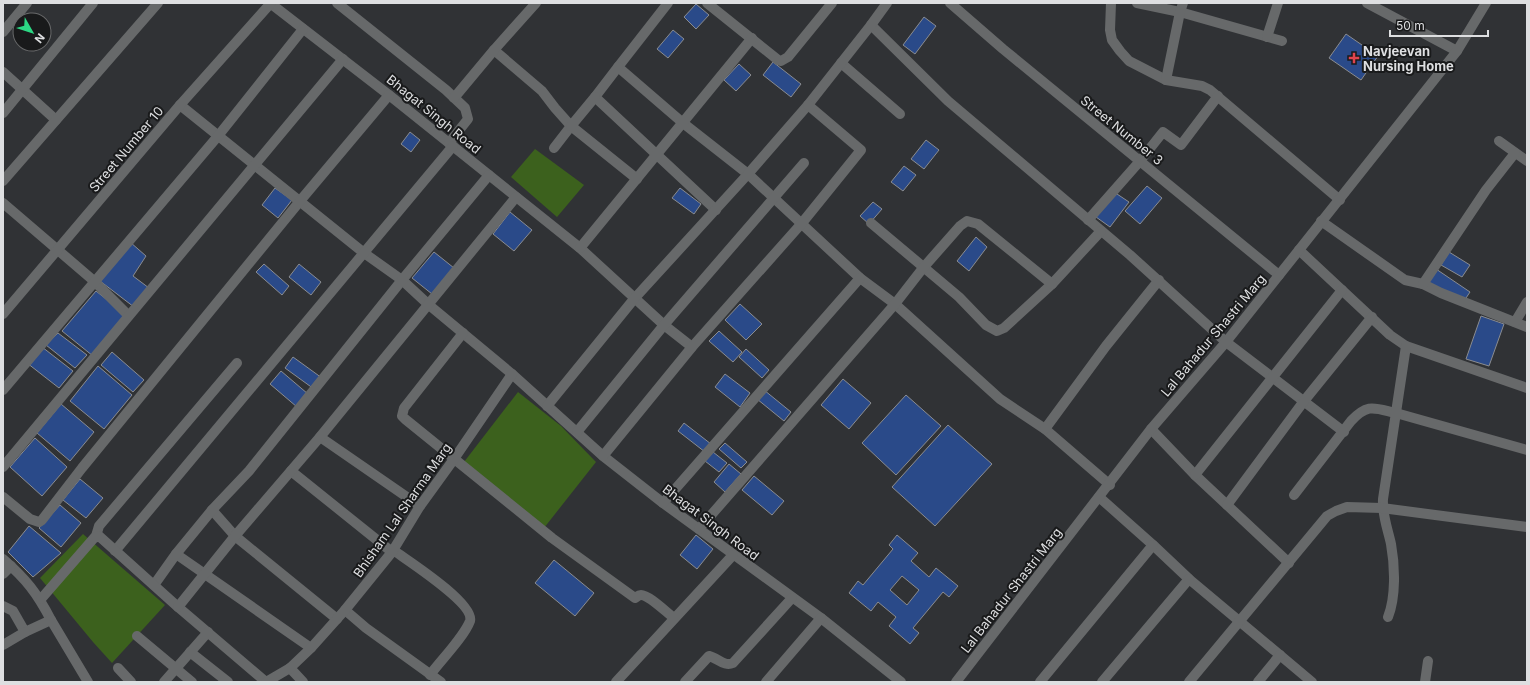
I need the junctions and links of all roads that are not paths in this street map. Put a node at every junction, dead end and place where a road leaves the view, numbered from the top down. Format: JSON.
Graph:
{"nodes":[{"id":1,"x":28,"y":3,"type":"edge"},
{"id":2,"x":93,"y":3,"type":"edge"},
{"id":3,"x":158,"y":3,"type":"edge"},
{"id":4,"x":271,"y":3,"type":"edge"},
{"id":5,"x":337,"y":3,"type":"edge"},
{"id":6,"x":536,"y":3,"type":"edge"},
{"id":7,"x":668,"y":3,"type":"edge"},
{"id":8,"x":707,"y":3,"type":"edge"},
{"id":9,"x":832,"y":3,"type":"edge"},
{"id":10,"x":887,"y":3,"type":"edge"},
{"id":11,"x":950,"y":3,"type":"edge"},
{"id":12,"x":1111,"y":3,"type":"edge"},
{"id":13,"x":1137,"y":3,"type":"edge"},
{"id":14,"x":1278,"y":3,"type":"edge"},
{"id":15,"x":1367,"y":3,"type":"edge"},
{"id":16,"x":1486,"y":3,"type":"edge"},
{"id":17,"x":1181,"y":7,"type":"edge"},
{"id":18,"x":871,"y":25,"type":"junction"},
{"id":19,"x":304,"y":29,"type":"junction"},
{"id":20,"x":3,"y":32,"type":"edge"},
{"id":21,"x":1268,"y":37,"type":"junction"},
{"id":22,"x":752,"y":38,"type":"junction"},
{"id":23,"x":1282,"y":41,"type":"dead end"},
{"id":24,"x":494,"y":50,"type":"junction"},
{"id":25,"x":1457,"y":51,"type":"junction"},
{"id":26,"x":343,"y":59,"type":"junction"},
{"id":27,"x":841,"y":63,"type":"junction"},
{"id":28,"x":618,"y":67,"type":"junction"},
{"id":29,"x":3,"y":72,"type":"edge"},
{"id":30,"x":1166,"y":80,"type":"junction"},
{"id":31,"x":22,"y":89,"type":"junction"},
{"id":32,"x":389,"y":95,"type":"junction"},
{"id":33,"x":595,"y":96,"type":"junction"},
{"id":34,"x":1218,"y":96,"type":"junction"},
{"id":35,"x":454,"y":98,"type":"junction"},
{"id":36,"x":180,"y":105,"type":"junction"},
{"id":37,"x":808,"y":105,"type":"junction"},
{"id":38,"x":3,"y":113,"type":"edge"},
{"id":39,"x":900,"y":114,"type":"dead end"},
{"id":40,"x":56,"y":120,"type":"junction"},
{"id":41,"x":683,"y":123,"type":"junction"},
{"id":42,"x":571,"y":126,"type":"junction"},
{"id":43,"x":218,"y":136,"type":"junction"},
{"id":44,"x":1499,"y":142,"type":"dead end"},
{"id":45,"x":451,"y":144,"type":"junction"},
{"id":46,"x":554,"y":148,"type":"dead end"},
{"id":47,"x":1515,"y":153,"type":"junction"},
{"id":48,"x":656,"y":154,"type":"junction"},
{"id":49,"x":1140,"y":161,"type":"junction"},
{"id":50,"x":1527,"y":161,"type":"edge"},
{"id":51,"x":804,"y":163,"type":"dead end"},
{"id":52,"x":254,"y":165,"type":"junction"},
{"id":53,"x":748,"y":174,"type":"junction"},
{"id":54,"x":489,"y":176,"type":"junction"},
{"id":55,"x":637,"y":179,"type":"junction"},
{"id":56,"x":3,"y":181,"type":"edge"},
{"id":57,"x":516,"y":197,"type":"junction"},
{"id":58,"x":774,"y":197,"type":"junction"},
{"id":59,"x":1340,"y":200,"type":"junction"},
{"id":60,"x":300,"y":201,"type":"junction"},
{"id":61,"x":3,"y":203,"type":"edge"},
{"id":62,"x":716,"y":210,"type":"junction"},
{"id":63,"x":1088,"y":220,"type":"junction"},
{"id":64,"x":1321,"y":221,"type":"junction"},
{"id":65,"x":802,"y":223,"type":"junction"},
{"id":66,"x":871,"y":223,"type":"dead end"},
{"id":67,"x":1101,"y":232,"type":"junction"},
{"id":68,"x":580,"y":248,"type":"junction"},
{"id":69,"x":58,"y":250,"type":"junction"},
{"id":70,"x":1299,"y":250,"type":"junction"},
{"id":71,"x":364,"y":253,"type":"junction"},
{"id":72,"x":923,"y":268,"type":"junction"},
{"id":73,"x":1279,"y":276,"type":"junction"},
{"id":74,"x":860,"y":278,"type":"junction"},
{"id":75,"x":402,"y":280,"type":"junction"},
{"id":76,"x":1159,"y":280,"type":"junction"},
{"id":77,"x":94,"y":281,"type":"junction"},
{"id":78,"x":1052,"y":284,"type":"junction"},
{"id":79,"x":1423,"y":284,"type":"junction"},
{"id":80,"x":1342,"y":290,"type":"junction"},
{"id":81,"x":634,"y":299,"type":"junction"},
{"id":82,"x":1527,"y":302,"type":"edge"},
{"id":83,"x":895,"y":304,"type":"junction"},
{"id":84,"x":428,"y":305,"type":"junction"},
{"id":85,"x":3,"y":314,"type":"edge"},
{"id":86,"x":128,"y":315,"type":"junction"},
{"id":87,"x":1372,"y":318,"type":"junction"},
{"id":88,"x":1516,"y":322,"type":"junction"},
{"id":89,"x":664,"y":325,"type":"junction"},
{"id":90,"x":1527,"y":326,"type":"edge"},
{"id":91,"x":463,"y":333,"type":"junction"},
{"id":92,"x":1226,"y":342,"type":"junction"},
{"id":93,"x":1406,"y":346,"type":"junction"},
{"id":94,"x":692,"y":347,"type":"junction"},
{"id":95,"x":236,"y":364,"type":"dead end"},
{"id":96,"x":512,"y":374,"type":"junction"},
{"id":97,"x":1273,"y":377,"type":"junction"},
{"id":98,"x":1527,"y":388,"type":"edge"},
{"id":99,"x":3,"y":390,"type":"edge"},
{"id":100,"x":1304,"y":401,"type":"junction"},
{"id":101,"x":547,"y":406,"type":"junction"},
{"id":102,"x":1396,"y":413,"type":"junction"},
{"id":103,"x":1045,"y":429,"type":"junction"},
{"id":104,"x":1152,"y":429,"type":"junction"},
{"id":105,"x":576,"y":432,"type":"junction"},
{"id":106,"x":1344,"y":432,"type":"junction"},
{"id":107,"x":320,"y":437,"type":"junction"},
{"id":108,"x":1527,"y":450,"type":"edge"},
{"id":109,"x":604,"y":456,"type":"junction"},
{"id":110,"x":454,"y":459,"type":"junction"},
{"id":111,"x":3,"y":467,"type":"edge"},
{"id":112,"x":291,"y":471,"type":"junction"},
{"id":113,"x":1195,"y":475,"type":"junction"},
{"id":114,"x":1110,"y":485,"type":"junction"},
{"id":115,"x":1294,"y":495,"type":"dead end"},
{"id":116,"x":3,"y":497,"type":"edge"},
{"id":117,"x":1099,"y":497,"type":"junction"},
{"id":118,"x":663,"y":503,"type":"junction"},
{"id":119,"x":1227,"y":505,"type":"junction"},
{"id":120,"x":420,"y":506,"type":"junction"},
{"id":121,"x":1382,"y":508,"type":"junction"},
{"id":122,"x":212,"y":510,"type":"junction"},
{"id":123,"x":1527,"y":527,"type":"edge"},
{"id":124,"x":699,"y":529,"type":"junction"},
{"id":125,"x":96,"y":536,"type":"junction"},
{"id":126,"x":234,"y":536,"type":"junction"},
{"id":127,"x":1153,"y":544,"type":"junction"},
{"id":128,"x":115,"y":551,"type":"junction"},
{"id":129,"x":392,"y":552,"type":"junction"},
{"id":130,"x":176,"y":554,"type":"junction"},
{"id":131,"x":733,"y":555,"type":"junction"},
{"id":132,"x":3,"y":559,"type":"edge"},
{"id":133,"x":1289,"y":563,"type":"junction"},
{"id":134,"x":11,"y":566,"type":"junction"},
{"id":135,"x":3,"y":574,"type":"edge"},
{"id":136,"x":206,"y":574,"type":"junction"},
{"id":137,"x":1189,"y":579,"type":"junction"},
{"id":138,"x":154,"y":585,"type":"junction"},
{"id":139,"x":792,"y":598,"type":"junction"},
{"id":140,"x":41,"y":599,"type":"junction"},
{"id":141,"x":3,"y":606,"type":"edge"},
{"id":142,"x":178,"y":607,"type":"junction"},
{"id":143,"x":344,"y":610,"type":"junction"},
{"id":144,"x":1388,"y":617,"type":"dead end"},
{"id":145,"x":674,"y":618,"type":"junction"},
{"id":146,"x":821,"y":618,"type":"junction"},
{"id":147,"x":337,"y":619,"type":"junction"},
{"id":148,"x":51,"y":620,"type":"junction"},
{"id":149,"x":1240,"y":621,"type":"junction"},
{"id":150,"x":25,"y":632,"type":"junction"},
{"id":151,"x":208,"y":632,"type":"junction"},
{"id":152,"x":137,"y":636,"type":"dead end"},
{"id":153,"x":3,"y":645,"type":"edge"},
{"id":154,"x":311,"y":648,"type":"junction"},
{"id":155,"x":190,"y":652,"type":"junction"},
{"id":156,"x":1280,"y":655,"type":"junction"},
{"id":157,"x":1428,"y":661,"type":"dead end"},
{"id":158,"x":176,"y":667,"type":"junction"},
{"id":159,"x":118,"y":668,"type":"dead end"},
{"id":160,"x":290,"y":668,"type":"junction"},
{"id":161,"x":430,"y":674,"type":"junction"},
{"id":162,"x":688,"y":681,"type":"edge"},
{"id":163,"x":88,"y":682,"type":"edge"},
{"id":164,"x":131,"y":682,"type":"edge"},
{"id":165,"x":164,"y":682,"type":"edge"},
{"id":166,"x":192,"y":682,"type":"edge"},
{"id":167,"x":228,"y":682,"type":"edge"},
{"id":168,"x":266,"y":682,"type":"edge"},
{"id":169,"x":303,"y":682,"type":"edge"},
{"id":170,"x":441,"y":682,"type":"edge"},
{"id":171,"x":616,"y":682,"type":"edge"},
{"id":172,"x":766,"y":682,"type":"edge"},
{"id":173,"x":901,"y":682,"type":"edge"},
{"id":174,"x":956,"y":682,"type":"edge"},
{"id":175,"x":1040,"y":682,"type":"edge"},
{"id":176,"x":1102,"y":682,"type":"edge"},
{"id":177,"x":1189,"y":682,"type":"edge"},
{"id":178,"x":1258,"y":682,"type":"edge"},
{"id":179,"x":1312,"y":682,"type":"edge"},
{"id":180,"x":1425,"y":682,"type":"edge"}],
"edges":[{"from":1,"to":20,"type":"street"},
{"from":2,"to":31,"type":"street"},
{"from":3,"to":40,"type":"street"},
{"from":4,"to":19,"type":"street","name":"Bhagat Singh Road"},
{"from":4,"to":36,"type":"street","name":"Street Number 10"},
{"from":5,"to":35,"type":"street"},
{"from":6,"to":24,"type":"street"},
{"from":7,"to":28,"type":"street"},
{"from":8,"to":22,"type":"street"},
{"from":9,"to":22,"type":"street"},
{"from":10,"to":18,"type":"street"},
{"from":11,"to":49,"type":"street","name":"Street Number 3"},
{"from":12,"to":30,"type":"street"},
{"from":13,"to":17,"type":"street"},
{"from":14,"to":21,"type":"street"},
{"from":15,"to":25,"type":"street"},
{"from":16,"to":25,"type":"street","name":"Lal Bahadur Shastri Marg"},
{"from":17,"to":21,"type":"street"},
{"from":17,"to":30,"type":"street"},
{"from":18,"to":27,"type":"street"},
{"from":18,"to":63,"type":"street"},
{"from":19,"to":26,"type":"street","name":"Bhagat Singh Road"},
{"from":19,"to":43,"type":"street"},
{"from":21,"to":23,"type":"street"},
{"from":22,"to":41,"type":"street"},
{"from":24,"to":35,"type":"street"},
{"from":24,"to":42,"type":"street"},
{"from":25,"to":59,"type":"street","name":"Lal Bahadur Shastri Marg"},
{"from":26,"to":32,"type":"street","name":"Bhagat Singh Road"},
{"from":26,"to":52,"type":"street"},
{"from":27,"to":37,"type":"street"},
{"from":27,"to":39,"type":"street"},
{"from":28,"to":33,"type":"street"},
{"from":28,"to":41,"type":"street"},
{"from":29,"to":31,"type":"street"},
{"from":30,"to":34,"type":"street"},
{"from":31,"to":38,"type":"street"},
{"from":31,"to":40,"type":"street"},
{"from":32,"to":45,"type":"street","name":"Bhagat Singh Road"},
{"from":32,"to":60,"type":"street"},
{"from":33,"to":42,"type":"street"},
{"from":33,"to":48,"type":"street"},
{"from":34,"to":49,"type":"street"},
{"from":34,"to":59,"type":"street"},
{"from":35,"to":45,"type":"street"},
{"from":36,"to":43,"type":"street","name":"Bhagat Singh Road"},
{"from":36,"to":69,"type":"street","name":"Street Number 10"},
{"from":37,"to":53,"type":"street"},
{"from":37,"to":65,"type":"street"},
{"from":40,"to":56,"type":"street"},
{"from":41,"to":48,"type":"street"},
{"from":41,"to":53,"type":"street"},
{"from":42,"to":46,"type":"street"},
{"from":42,"to":55,"type":"street"},
{"from":43,"to":52,"type":"street","name":"Bhagat Singh Road"},
{"from":43,"to":77,"type":"street"},
{"from":44,"to":47,"type":"street"},
{"from":45,"to":54,"type":"street","name":"Bhagat Singh Road"},
{"from":45,"to":71,"type":"street"},
{"from":47,"to":50,"type":"street"},
{"from":47,"to":79,"type":"street"},
{"from":48,"to":55,"type":"street"},
{"from":48,"to":62,"type":"street"},
{"from":49,"to":63,"type":"street"},
{"from":49,"to":73,"type":"street","name":"Street Number 3"},
{"from":51,"to":58,"type":"street"},
{"from":52,"to":60,"type":"street","name":"Bhagat Singh Road"},
{"from":52,"to":86,"type":"street"},
{"from":53,"to":58,"type":"street"},
{"from":53,"to":62,"type":"street"},
{"from":54,"to":57,"type":"street","name":"Bhagat Singh Road"},
{"from":54,"to":75,"type":"street"},
{"from":55,"to":68,"type":"street"},
{"from":57,"to":68,"type":"street","name":"Bhagat Singh Road"},
{"from":57,"to":84,"type":"street"},
{"from":58,"to":65,"type":"street"},
{"from":58,"to":89,"type":"street"},
{"from":59,"to":64,"type":"street","name":"Lal Bahadur Shastri Marg"},
{"from":60,"to":71,"type":"street","name":"Bhagat Singh Road"},
{"from":60,"to":116,"type":"street"},
{"from":61,"to":69,"type":"street"},
{"from":62,"to":81,"type":"street"},
{"from":63,"to":67,"type":"street"},
{"from":64,"to":70,"type":"street","name":"Lal Bahadur Shastri Marg"},
{"from":64,"to":79,"type":"street"},
{"from":65,"to":74,"type":"street"},
{"from":65,"to":94,"type":"street"},
{"from":66,"to":72,"type":"street"},
{"from":67,"to":76,"type":"street"},
{"from":67,"to":78,"type":"street"},
{"from":68,"to":81,"type":"street","name":"Bhagat Singh Road"},
{"from":69,"to":77,"type":"street"},
{"from":69,"to":85,"type":"street","name":"Street Number 10"},
{"from":70,"to":73,"type":"street","name":"Lal Bahadur Shastri Marg"},
{"from":70,"to":80,"type":"street"},
{"from":71,"to":75,"type":"street","name":"Bhagat Singh Road"},
{"from":71,"to":128,"type":"street"},
{"from":72,"to":78,"type":"street"},
{"from":72,"to":78,"type":"street"},
{"from":72,"to":83,"type":"street"},
{"from":73,"to":92,"type":"street","name":"Lal Bahadur Shastri Marg"},
{"from":74,"to":83,"type":"street"},
{"from":74,"to":118,"type":"street"},
{"from":75,"to":84,"type":"street","name":"Bhagat Singh Road"},
{"from":75,"to":122,"type":"street"},
{"from":76,"to":92,"type":"street"},
{"from":76,"to":103,"type":"street"},
{"from":77,"to":86,"type":"street"},
{"from":77,"to":99,"type":"street"},
{"from":79,"to":88,"type":"street"},
{"from":80,"to":87,"type":"street"},
{"from":80,"to":97,"type":"street"},
{"from":81,"to":89,"type":"street","name":"Bhagat Singh Road"},
{"from":81,"to":101,"type":"street"},
{"from":82,"to":88,"type":"street"},
{"from":83,"to":103,"type":"street"},
{"from":83,"to":124,"type":"street"},
{"from":84,"to":91,"type":"street","name":"Bhagat Singh Road"},
{"from":84,"to":107,"type":"street"},
{"from":86,"to":111,"type":"street"},
{"from":87,"to":93,"type":"street"},
{"from":87,"to":100,"type":"street"},
{"from":88,"to":90,"type":"street"},
{"from":89,"to":94,"type":"street","name":"Bhagat Singh Road"},
{"from":89,"to":105,"type":"street"},
{"from":91,"to":96,"type":"street","name":"Bhagat Singh Road"},
{"from":91,"to":110,"type":"street"},
{"from":92,"to":97,"type":"street"},
{"from":92,"to":104,"type":"street","name":"Lal Bahadur Shastri Marg"},
{"from":93,"to":98,"type":"street"},
{"from":93,"to":102,"type":"street"},
{"from":94,"to":109,"type":"street"},
{"from":95,"to":125,"type":"street"},
{"from":96,"to":101,"type":"street","name":"Bhagat Singh Road"},
{"from":96,"to":110,"type":"street","name":"Bhisham Lal Sharma Marg"},
{"from":97,"to":100,"type":"street"},
{"from":97,"to":113,"type":"street"},
{"from":100,"to":106,"type":"street"},
{"from":100,"to":119,"type":"street"},
{"from":101,"to":105,"type":"street","name":"Bhagat Singh Road"},
{"from":102,"to":106,"type":"street"},
{"from":102,"to":108,"type":"street"},
{"from":102,"to":121,"type":"street"},
{"from":103,"to":114,"type":"street"},
{"from":104,"to":113,"type":"street"},
{"from":104,"to":114,"type":"street","name":"Lal Bahadur Shastri Marg"},
{"from":105,"to":109,"type":"street","name":"Bhagat Singh Road"},
{"from":106,"to":115,"type":"street"},
{"from":107,"to":112,"type":"street"},
{"from":107,"to":120,"type":"street"},
{"from":109,"to":118,"type":"street","name":"Bhagat Singh Road"},
{"from":110,"to":120,"type":"street","name":"Bhisham Lal Sharma Marg"},
{"from":110,"to":145,"type":"street"},
{"from":112,"to":126,"type":"street"},
{"from":112,"to":129,"type":"street"},
{"from":113,"to":119,"type":"street"},
{"from":114,"to":117,"type":"street","name":"Lal Bahadur Shastri Marg"},
{"from":117,"to":127,"type":"street"},
{"from":117,"to":174,"type":"street","name":"Lal Bahadur Shastri Marg"},
{"from":118,"to":124,"type":"street","name":"Bhagat Singh Road"},
{"from":119,"to":133,"type":"street"},
{"from":120,"to":129,"type":"street","name":"Bhisham Lal Sharma Marg"},
{"from":121,"to":123,"type":"street"},
{"from":121,"to":133,"type":"street"},
{"from":121,"to":144,"type":"street"},
{"from":122,"to":126,"type":"street"},
{"from":122,"to":130,"type":"street"},
{"from":124,"to":131,"type":"street","name":"Bhagat Singh Road"},
{"from":125,"to":128,"type":"street"},
{"from":125,"to":140,"type":"street"},
{"from":126,"to":136,"type":"street"},
{"from":126,"to":147,"type":"street"},
{"from":127,"to":137,"type":"street"},
{"from":127,"to":175,"type":"street"},
{"from":128,"to":138,"type":"street"},
{"from":129,"to":143,"type":"street","name":"Bhisham Lal Sharma Marg"},
{"from":129,"to":161,"type":"street"},
{"from":130,"to":136,"type":"street"},
{"from":130,"to":138,"type":"street"},
{"from":131,"to":139,"type":"street","name":"Bhagat Singh Road"},
{"from":131,"to":145,"type":"street"},
{"from":132,"to":134,"type":"street"},
{"from":133,"to":149,"type":"street"},
{"from":134,"to":135,"type":"street"},
{"from":134,"to":140,"type":"street"},
{"from":136,"to":142,"type":"street"},
{"from":136,"to":154,"type":"street"},
{"from":137,"to":149,"type":"street"},
{"from":137,"to":176,"type":"street"},
{"from":138,"to":142,"type":"street"},
{"from":139,"to":146,"type":"street","name":"Bhagat Singh Road"},
{"from":139,"to":162,"type":"street"},
{"from":140,"to":148,"type":"street"},
{"from":141,"to":150,"type":"street"},
{"from":142,"to":151,"type":"street"},
{"from":143,"to":147,"type":"street","name":"Bhisham Lal Sharma Marg"},
{"from":143,"to":161,"type":"street"},
{"from":145,"to":171,"type":"street"},
{"from":146,"to":172,"type":"street"},
{"from":146,"to":173,"type":"street","name":"Bhagat Singh Road"},
{"from":147,"to":154,"type":"street","name":"Bhisham Lal Sharma Marg"},
{"from":148,"to":150,"type":"street"},
{"from":148,"to":163,"type":"street"},
{"from":149,"to":156,"type":"street"},
{"from":149,"to":177,"type":"street"},
{"from":150,"to":153,"type":"street"},
{"from":151,"to":155,"type":"street"},
{"from":151,"to":168,"type":"street"},
{"from":152,"to":158,"type":"street"},
{"from":154,"to":160,"type":"street","name":"Bhisham Lal Sharma Marg"},
{"from":155,"to":158,"type":"street"},
{"from":155,"to":167,"type":"street"},
{"from":156,"to":178,"type":"street"},
{"from":156,"to":179,"type":"street"},
{"from":157,"to":180,"type":"street"},
{"from":158,"to":165,"type":"street"},
{"from":158,"to":166,"type":"street"},
{"from":159,"to":164,"type":"street"},
{"from":160,"to":168,"type":"street","name":"Bhisham Lal Sharma Marg"},
{"from":160,"to":169,"type":"street"},
{"from":161,"to":170,"type":"street"}]}
